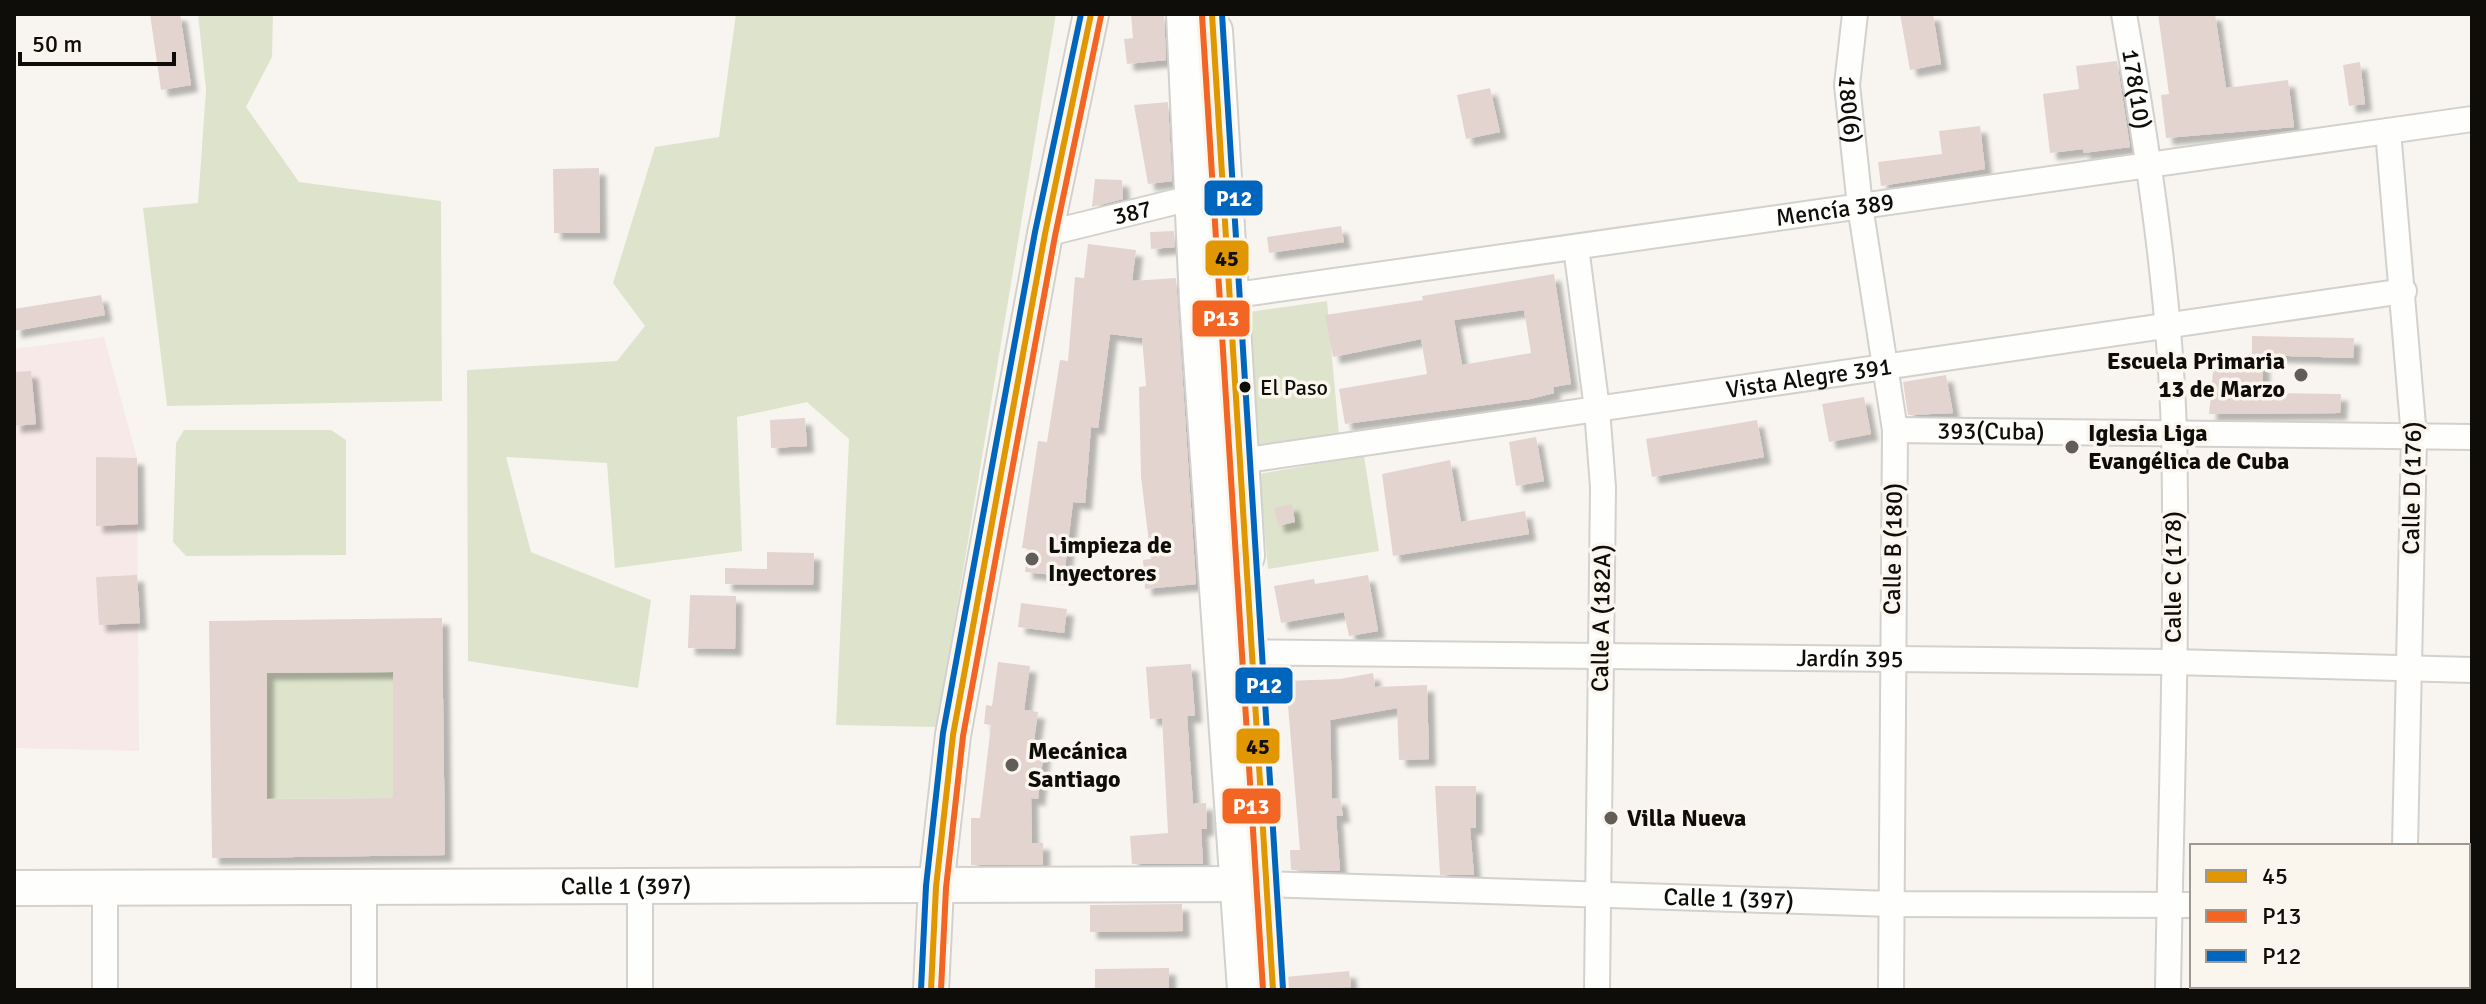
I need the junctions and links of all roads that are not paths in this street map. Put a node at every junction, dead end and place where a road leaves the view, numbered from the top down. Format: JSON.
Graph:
{"nodes":[{"id":1,"x":1091,"y":14,"type":"edge"},
{"id":2,"x":1186,"y":14,"type":"edge"},
{"id":3,"x":1212,"y":14,"type":"edge"},
{"id":4,"x":1855,"y":14,"type":"edge"},
{"id":5,"x":2124,"y":14,"type":"edge"},
{"id":6,"x":2472,"y":119,"type":"edge"},
{"id":7,"x":2388,"y":131,"type":"junction"},
{"id":8,"x":2150,"y":165,"type":"junction"},
{"id":9,"x":1207,"y":194,"type":"junction"},
{"id":10,"x":1860,"y":206,"type":"junction"},
{"id":11,"x":1045,"y":234,"type":"junction"},
{"id":12,"x":1576,"y":247,"type":"junction"},
{"id":13,"x":2404,"y":291,"type":"junction"},
{"id":14,"x":1213,"y":299,"type":"junction"},
{"id":15,"x":2167,"y":326,"type":"junction"},
{"id":16,"x":1886,"y":367,"type":"junction"},
{"id":17,"x":1597,"y":409,"type":"junction"},
{"id":18,"x":1895,"y":430,"type":"junction"},
{"id":19,"x":2174,"y":433,"type":"junction"},
{"id":20,"x":2414,"y":437,"type":"junction"},
{"id":21,"x":2472,"y":437,"type":"edge"},
{"id":22,"x":1226,"y":463,"type":"junction"},
{"id":23,"x":1238,"y":651,"type":"junction"},
{"id":24,"x":1601,"y":654,"type":"junction"},
{"id":25,"x":1892,"y":658,"type":"junction"},
{"id":26,"x":2172,"y":662,"type":"junction"},
{"id":27,"x":2408,"y":669,"type":"junction"},
{"id":28,"x":2472,"y":670,"type":"edge"},
{"id":29,"x":2405,"y":844,"type":"edge"},
{"id":30,"x":1252,"y":884,"type":"junction"},
{"id":31,"x":640,"y":886,"type":"junction"},
{"id":32,"x":364,"y":887,"type":"junction"},
{"id":33,"x":936,"y":887,"type":"junction"},
{"id":34,"x":14,"y":888,"type":"edge"},
{"id":35,"x":105,"y":888,"type":"junction"},
{"id":36,"x":1597,"y":895,"type":"junction"},
{"id":37,"x":1892,"y":904,"type":"junction"},
{"id":38,"x":2181,"y":905,"type":"edge"},
{"id":39,"x":105,"y":990,"type":"edge"},
{"id":40,"x":364,"y":990,"type":"edge"},
{"id":41,"x":640,"y":990,"type":"edge"},
{"id":42,"x":931,"y":990,"type":"edge"},
{"id":43,"x":1247,"y":990,"type":"edge"},
{"id":44,"x":1273,"y":990,"type":"edge"},
{"id":45,"x":1597,"y":990,"type":"edge"},
{"id":46,"x":1891,"y":990,"type":"edge"},
{"id":47,"x":2168,"y":990,"type":"edge"}],
"edges":[{"from":1,"to":11,"type":"street"},
{"from":2,"to":9,"type":"main road"},
{"from":3,"to":9,"type":"main road"},
{"from":4,"to":10,"type":"street","name":"180(6)"},
{"from":5,"to":8,"type":"street","name":"178(10)"},
{"from":6,"to":7,"type":"street","name":"Mencía 389"},
{"from":7,"to":8,"type":"street","name":"Mencía 389"},
{"from":7,"to":13,"type":"street","name":"Calle D (176)"},
{"from":8,"to":10,"type":"street","name":"Mencía 389"},
{"from":8,"to":15,"type":"street","name":"Calle C (178)"},
{"from":9,"to":11,"type":"street","name":"387"},
{"from":9,"to":14,"type":"main road"},
{"from":10,"to":12,"type":"street","name":"Mencía 389"},
{"from":10,"to":16,"type":"street","name":"Calle B (180)"},
{"from":11,"to":33,"type":"street"},
{"from":12,"to":14,"type":"street","name":"Mencía 389"},
{"from":12,"to":17,"type":"street","name":"Calle A (182A)"},
{"from":13,"to":15,"type":"street","name":"Vista Alegre 391"},
{"from":13,"to":20,"type":"street","name":"Calle D (176)"},
{"from":14,"to":22,"type":"main road"},
{"from":15,"to":16,"type":"street","name":"Vista Alegre 391"},
{"from":15,"to":19,"type":"street","name":"Calle C (178)"},
{"from":16,"to":17,"type":"street","name":"Vista Alegre 391"},
{"from":16,"to":18,"type":"street","name":"Calle B (180)"},
{"from":17,"to":22,"type":"street","name":"Vista Alegre 391"},
{"from":17,"to":24,"type":"street","name":"Calle A (182A)"},
{"from":18,"to":19,"type":"street","name":"393(Cuba)"},
{"from":18,"to":25,"type":"street","name":"Calle B (180)"},
{"from":19,"to":20,"type":"street","name":"393(Cuba)"},
{"from":19,"to":26,"type":"street","name":"Calle C (178)"},
{"from":20,"to":21,"type":"street","name":"393(Cuba)"},
{"from":20,"to":27,"type":"street","name":"Calle D (176)"},
{"from":22,"to":23,"type":"main road"},
{"from":23,"to":24,"type":"street","name":"Jardín 395"},
{"from":23,"to":30,"type":"main road"},
{"from":24,"to":25,"type":"street","name":"Jardín 395"},
{"from":24,"to":36,"type":"street","name":"Calle A (182A)"},
{"from":25,"to":26,"type":"street","name":"Jardín 395"},
{"from":25,"to":37,"type":"street","name":"Calle B (180)"},
{"from":26,"to":27,"type":"street","name":"Jardín 395"},
{"from":26,"to":38,"type":"street","name":"Calle C (178)"},
{"from":27,"to":28,"type":"street","name":"Jardín 395"},
{"from":27,"to":29,"type":"street","name":"Calle D (176)"},
{"from":30,"to":33,"type":"street","name":"Calle 1 (397)"},
{"from":30,"to":36,"type":"street","name":"Calle 1 (397)"},
{"from":30,"to":43,"type":"main road"},
{"from":30,"to":44,"type":"main road"},
{"from":31,"to":32,"type":"street","name":"Calle 1 (397)"},
{"from":31,"to":33,"type":"street","name":"Calle 1 (397)"},
{"from":31,"to":41,"type":"street"},
{"from":32,"to":35,"type":"street","name":"Calle 1 (397)"},
{"from":32,"to":40,"type":"street"},
{"from":33,"to":42,"type":"street"},
{"from":34,"to":35,"type":"street","name":"Calle 1 (397)"},
{"from":35,"to":39,"type":"street"},
{"from":36,"to":37,"type":"street","name":"Calle 1 (397)"},
{"from":36,"to":45,"type":"street","name":"Calle A (182A)"},
{"from":37,"to":38,"type":"street","name":"Calle 1 (397)"},
{"from":37,"to":46,"type":"street","name":"Calle B (180)"},
{"from":38,"to":47,"type":"street","name":"Calle C (178)"}]}
